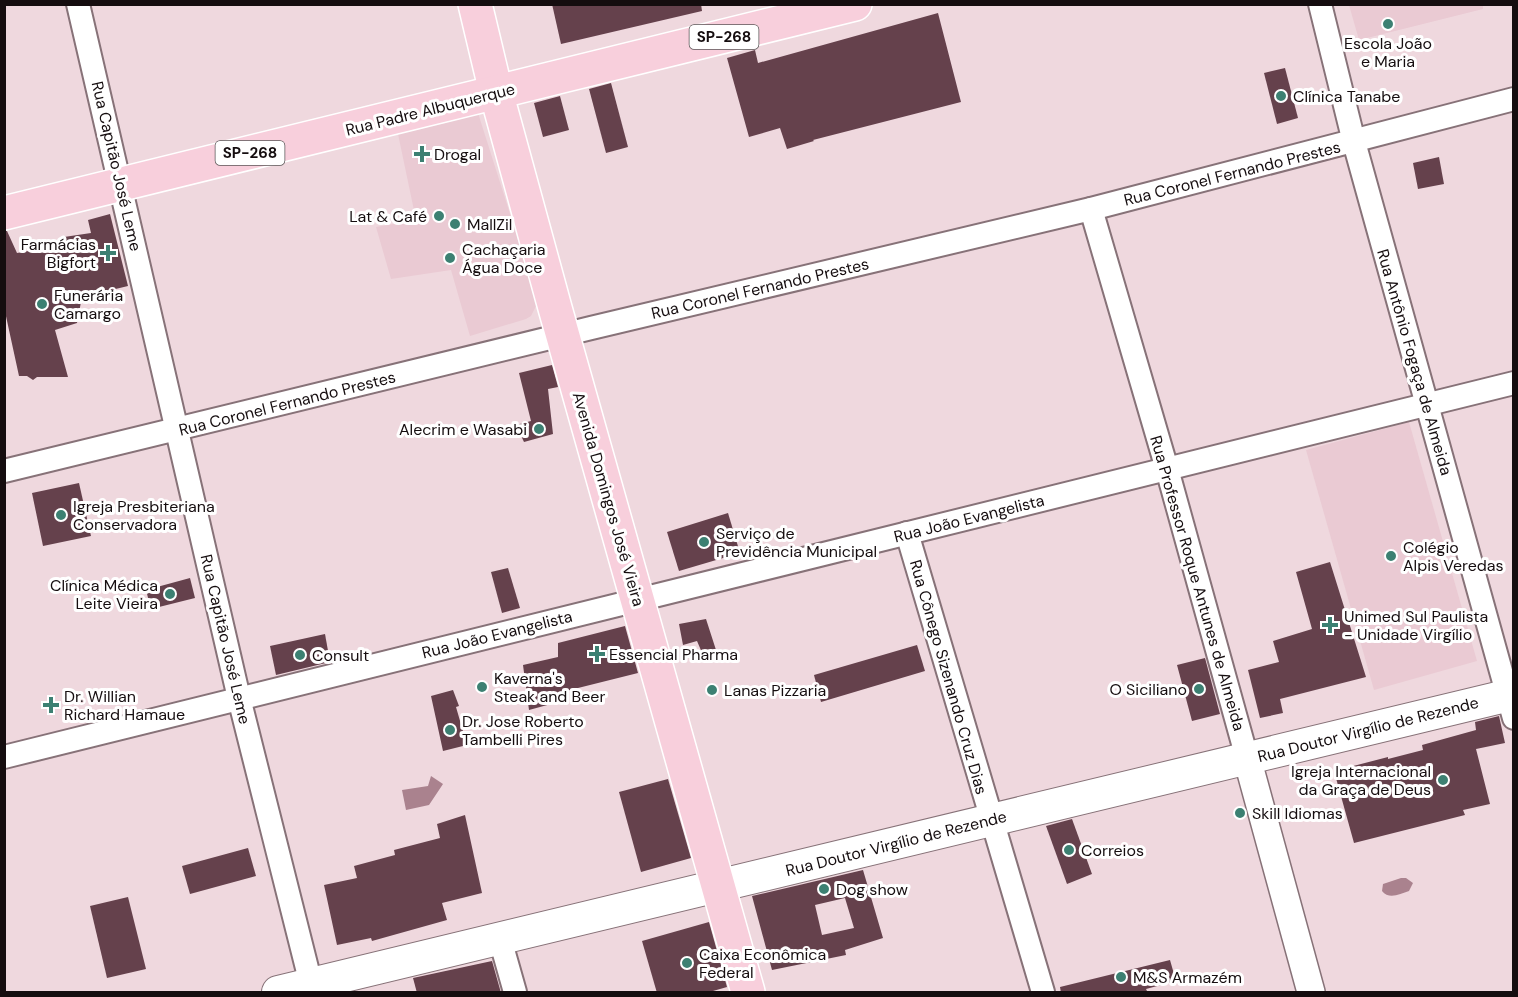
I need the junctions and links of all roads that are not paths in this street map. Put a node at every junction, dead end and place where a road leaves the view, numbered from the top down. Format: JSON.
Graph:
{"nodes":[{"id":1,"x":78,"y":4,"type":"edge"},
{"id":2,"x":475,"y":4,"type":"edge"},
{"id":3,"x":855,"y":4,"type":"edge"},
{"id":4,"x":1320,"y":4,"type":"edge"},
{"id":5,"x":496,"y":93,"type":"junction"},
{"id":6,"x":1514,"y":99,"type":"edge"},
{"id":7,"x":1354,"y":142,"type":"junction"},
{"id":8,"x":121,"y":184,"type":"junction"},
{"id":9,"x":1091,"y":209,"type":"junction"},
{"id":10,"x":4,"y":213,"type":"edge"},
{"id":11,"x":562,"y":335,"type":"junction"},
{"id":12,"x":1514,"y":383,"type":"edge"},
{"id":13,"x":1427,"y":404,"type":"junction"},
{"id":14,"x":178,"y":430,"type":"junction"},
{"id":15,"x":1167,"y":469,"type":"junction"},
{"id":16,"x":4,"y":471,"type":"edge"},
{"id":17,"x":907,"y":533,"type":"junction"},
{"id":18,"x":638,"y":599,"type":"junction"},
{"id":19,"x":239,"y":698,"type":"junction"},
{"id":20,"x":1511,"y":702,"type":"edge"},
{"id":21,"x":4,"y":757,"type":"edge"},
{"id":22,"x":1247,"y":758,"type":"junction"},
{"id":23,"x":991,"y":820,"type":"junction"},
{"id":24,"x":719,"y":886,"type":"junction"},
{"id":25,"x":500,"y":939,"type":"junction"},
{"id":26,"x":312,"y":988,"type":"edge"},
{"id":27,"x":278,"y":993,"type":"edge"},
{"id":28,"x":515,"y":993,"type":"edge"},
{"id":29,"x":748,"y":993,"type":"edge"},
{"id":30,"x":1042,"y":993,"type":"edge"},
{"id":31,"x":1311,"y":993,"type":"edge"}],
"edges":[{"from":1,"to":8,"type":"street","name":"Rua Capitão José Leme"},
{"from":2,"to":5,"type":"main road","name":"Avenida Domingos José Vieira"},
{"from":3,"to":5,"type":"main road","name":"Rua Padre Albuquerque","number":"SP-268"},
{"from":4,"to":7,"type":"street","name":"Rua Antônio Fogaça de Almeida"},
{"from":5,"to":8,"type":"main road","name":"Rua Padre Albuquerque","number":"SP-268"},
{"from":5,"to":11,"type":"main road","name":"Avenida Domingos José Vieira"},
{"from":6,"to":7,"type":"street","name":"Rua Coronel Fernando Prestes"},
{"from":7,"to":9,"type":"street","name":"Rua Coronel Fernando Prestes"},
{"from":7,"to":13,"type":"street","name":"Rua Antônio Fogaça de Almeida"},
{"from":8,"to":10,"type":"main road","name":"Rua Padre Albuquerque","number":"SP-268"},
{"from":8,"to":14,"type":"street","name":"Rua Capitão José Leme"},
{"from":9,"to":11,"type":"street","name":"Rua Coronel Fernando Prestes"},
{"from":9,"to":15,"type":"street","name":"Rua Professor Roque Antunes de Almeida"},
{"from":11,"to":14,"type":"street","name":"Rua Coronel Fernando Prestes"},
{"from":11,"to":18,"type":"main road","name":"Avenida Domingos José Vieira"},
{"from":12,"to":13,"type":"street","name":"Rua João Evangelista"},
{"from":13,"to":15,"type":"street","name":"Rua João Evangelista"},
{"from":13,"to":20,"type":"street","name":"Rua Antônio Fogaça de Almeida"},
{"from":14,"to":16,"type":"street","name":"Rua Coronel Fernando Prestes"},
{"from":14,"to":19,"type":"street","name":"Rua Capitão José Leme"},
{"from":15,"to":17,"type":"street","name":"Rua João Evangelista"},
{"from":15,"to":22,"type":"street","name":"Rua Professor Roque Antunes de Almeida"},
{"from":17,"to":18,"type":"street","name":"Rua João Evangelista"},
{"from":17,"to":23,"type":"street","name":"Rua Cônego Sizenando Cruz Dias"},
{"from":18,"to":19,"type":"street","name":"Rua João Evangelista"},
{"from":18,"to":24,"type":"main road","name":"Avenida Domingos José Vieira"},
{"from":19,"to":21,"type":"street","name":"Rua João Evangelista"},
{"from":19,"to":26,"type":"street","name":"Rua Capitão José Leme"},
{"from":20,"to":22,"type":"main road","name":"Rua Doutor Virgílio de Rezende"},
{"from":22,"to":23,"type":"main road","name":"Rua Doutor Virgílio de Rezende"},
{"from":22,"to":31,"type":"street","name":"Rua Professor Roque Antunes de Almeida"},
{"from":23,"to":24,"type":"main road","name":"Rua Doutor Virgílio de Rezende"},
{"from":23,"to":30,"type":"street","name":"Rua Cônego Sizenando Cruz Dias"},
{"from":24,"to":25,"type":"main road","name":"Rua Doutor Virgílio de Rezende"},
{"from":24,"to":29,"type":"main road","name":"Avenida Domingos José Vieira"},
{"from":25,"to":26,"type":"main road","name":"Rua Doutor Virgílio de Rezende"},
{"from":25,"to":28,"type":"street"},
{"from":26,"to":27,"type":"main road","name":"Rua Doutor Virgílio de Rezende"}]}
